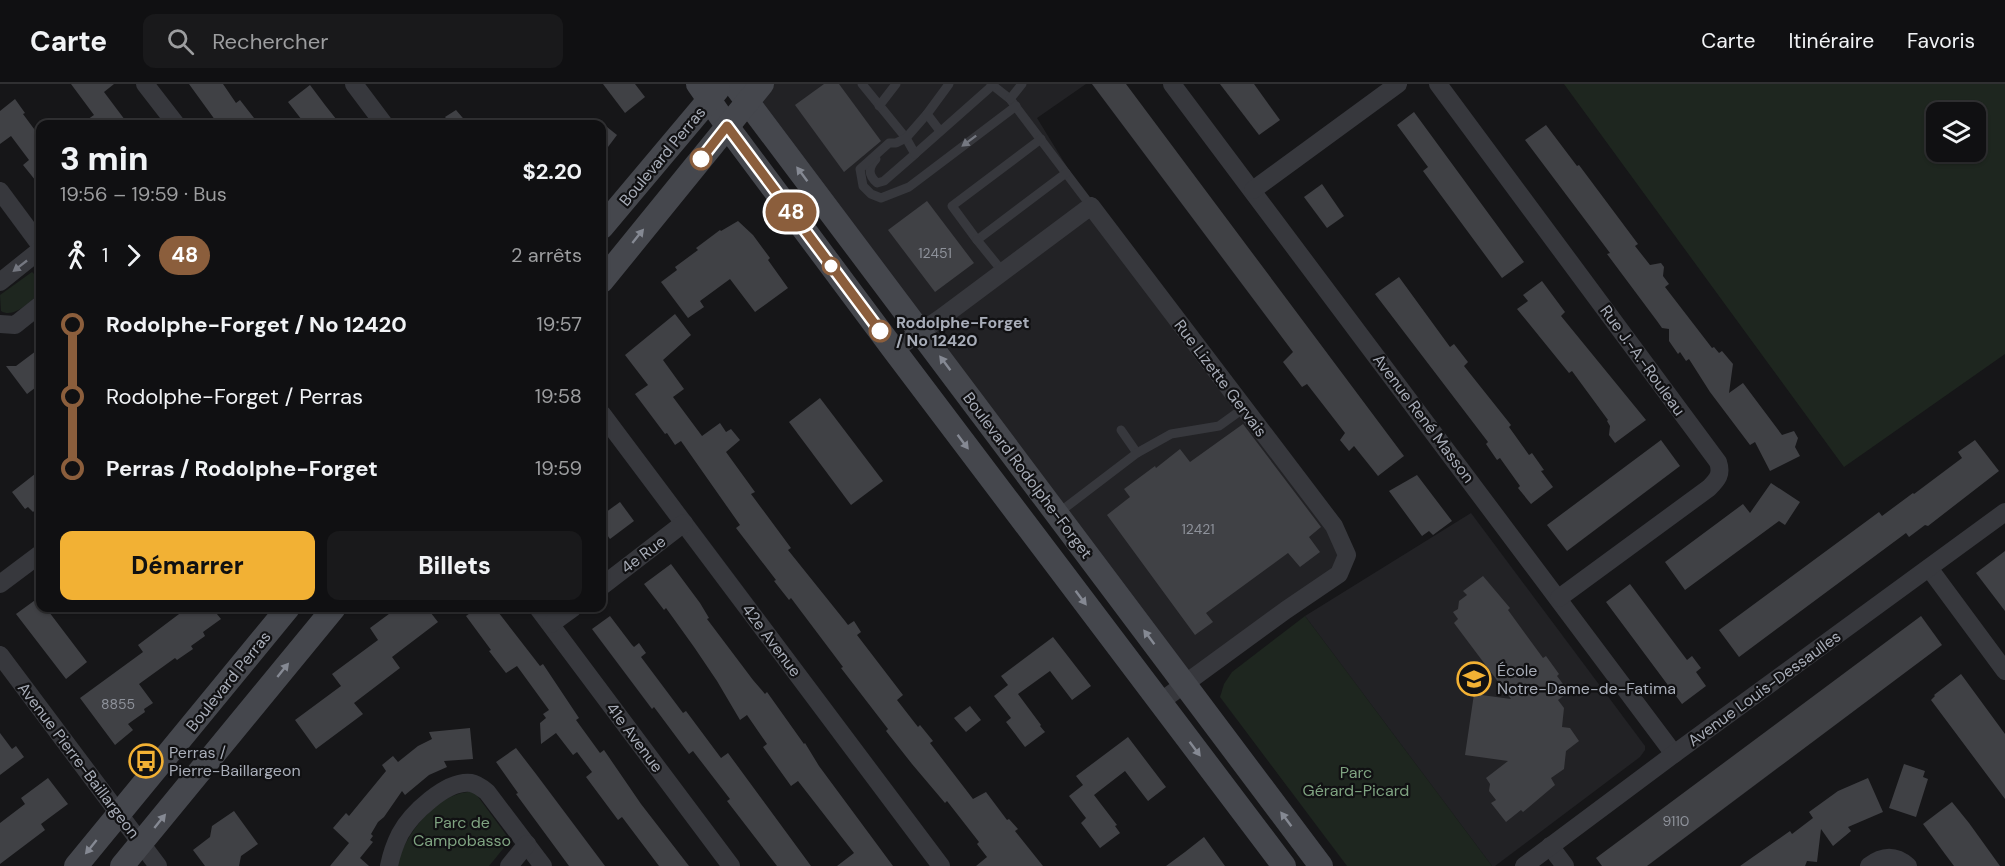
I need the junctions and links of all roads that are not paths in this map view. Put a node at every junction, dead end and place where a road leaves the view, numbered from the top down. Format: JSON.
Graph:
{"nodes":[{"id":1,"x":145,"y":84,"type":"edge"},
{"id":2,"x":354,"y":84,"type":"edge"},
{"id":3,"x":862,"y":84,"type":"edge"},
{"id":4,"x":896,"y":84,"type":"edge"},
{"id":5,"x":949,"y":84,"type":"edge"},
{"id":6,"x":1022,"y":84,"type":"edge"},
{"id":7,"x":1172,"y":84,"type":"edge"},
{"id":8,"x":1398,"y":84,"type":"edge"},
{"id":9,"x":1438,"y":84,"type":"edge"},
{"id":10,"x":992,"y":85,"type":"edge"},
{"id":11,"x":710,"y":89,"type":"edge"},
{"id":12,"x":747,"y":90,"type":"edge"},
{"id":13,"x":1013,"y":102,"type":"junction"},
{"id":14,"x":879,"y":106,"type":"junction"},
{"id":15,"x":927,"y":114,"type":"junction"},
{"id":16,"x":173,"y":120,"type":"edge"},
{"id":17,"x":381,"y":120,"type":"edge"},
{"id":18,"x":727,"y":126,"type":"junction"},
{"id":19,"x":940,"y":131,"type":"junction"},
{"id":20,"x":906,"y":138,"type":"junction"},
{"id":21,"x":1041,"y":139,"type":"junction"},
{"id":22,"x":896,"y":142,"type":"junction"},
{"id":23,"x":915,"y":154,"type":"junction"},
{"id":24,"x":1066,"y":173,"type":"junction"},
{"id":25,"x":1253,"y":190,"type":"junction"},
{"id":26,"x":0,"y":191,"type":"edge"},
{"id":27,"x":1091,"y":206,"type":"junction"},
{"id":28,"x":606,"y":222,"type":"edge"},
{"id":29,"x":36,"y":240,"type":"edge"},
{"id":30,"x":977,"y":240,"type":"junction"},
{"id":31,"x":36,"y":253,"type":"edge"},
{"id":32,"x":1003,"y":272,"type":"junction"},
{"id":33,"x":606,"y":276,"type":"edge"},
{"id":34,"x":0,"y":282,"type":"edge"},
{"id":35,"x":36,"y":308,"type":"edge"},
{"id":36,"x":0,"y":324,"type":"edge"},
{"id":37,"x":921,"y":331,"type":"junction"},
{"id":38,"x":894,"y":350,"type":"junction"},
{"id":39,"x":1244,"y":408,"type":"junction"},
{"id":40,"x":606,"y":419,"type":"edge"},
{"id":41,"x":1121,"y":430,"type":"dead end"},
{"id":42,"x":1137,"y":453,"type":"junction"},
{"id":43,"x":2005,"y":512,"type":"edge"},
{"id":44,"x":1057,"y":514,"type":"junction"},
{"id":45,"x":684,"y":523,"type":"junction"},
{"id":46,"x":36,"y":557,"type":"edge"},
{"id":47,"x":1929,"y":568,"type":"junction"},
{"id":48,"x":606,"y":583,"type":"edge"},
{"id":49,"x":0,"y":584,"type":"edge"},
{"id":50,"x":1559,"y":598,"type":"junction"},
{"id":51,"x":285,"y":612,"type":"edge"},
{"id":52,"x":331,"y":612,"type":"edge"},
{"id":53,"x":541,"y":612,"type":"edge"},
{"id":54,"x":568,"y":612,"type":"edge"},
{"id":55,"x":551,"y":624,"type":"junction"},
{"id":56,"x":0,"y":655,"type":"edge"},
{"id":57,"x":2005,"y":671,"type":"edge"},
{"id":58,"x":1184,"y":684,"type":"junction"},
{"id":59,"x":1160,"y":702,"type":"junction"},
{"id":60,"x":1674,"y":754,"type":"junction"},
{"id":61,"x":118,"y":815,"type":"junction"},
{"id":62,"x":141,"y":844,"type":"junction"},
{"id":63,"x":527,"y":844,"type":"junction"},
{"id":64,"x":1550,"y":846,"type":"junction"},
{"id":65,"x":76,"y":866,"type":"edge"},
{"id":66,"x":122,"y":866,"type":"edge"},
{"id":67,"x":158,"y":866,"type":"edge"},
{"id":68,"x":389,"y":866,"type":"edge"},
{"id":69,"x":509,"y":866,"type":"edge"},
{"id":70,"x":543,"y":866,"type":"edge"},
{"id":71,"x":731,"y":866,"type":"edge"},
{"id":72,"x":941,"y":866,"type":"edge"},
{"id":73,"x":1284,"y":866,"type":"edge"},
{"id":74,"x":1321,"y":866,"type":"edge"},
{"id":75,"x":1524,"y":866,"type":"edge"},
{"id":76,"x":1565,"y":866,"type":"edge"},
{"id":77,"x":1869,"y":866,"type":"edge"},
{"id":78,"x":1908,"y":866,"type":"edge"}],
"edges":[{"from":1,"to":16,"type":"street"},
{"from":2,"to":17,"type":"street"},
{"from":3,"to":14,"type":"lane"},
{"from":4,"to":14,"type":"lane"},
{"from":5,"to":15,"type":"lane"},
{"from":6,"to":13,"type":"lane"},
{"from":7,"to":25,"type":"street","name":"Avenue René Masson"},
{"from":8,"to":25,"type":"street"},
{"from":9,"to":50,"type":"street","name":"Rue J.-A.-Rouleau"},
{"from":10,"to":13,"type":"lane"},
{"from":10,"to":19,"type":"lane"},
{"from":11,"to":18,"type":"street","name":"Boulevard Rodolphe-Forget"},
{"from":11,"to":28,"type":"street","name":"Boulevard Perras"},
{"from":12,"to":18,"type":"street","name":"Boulevard Perras"},
{"from":37,"to":12,"type":"street","name":"Boulevard Rodolphe-Forget","one_way":true},
{"from":13,"to":21,"type":"lane"},
{"from":13,"to":22,"type":"lane","one_way":true},
{"from":14,"to":20,"type":"lane"},
{"from":15,"to":19,"type":"lane"},
{"from":15,"to":20,"type":"lane"},
{"from":33,"to":18,"type":"street","name":"Boulevard Perras","one_way":true},
{"from":18,"to":38,"type":"street","name":"Boulevard Rodolphe-Forget"},
{"from":19,"to":23,"type":"lane"},
{"from":20,"to":22,"type":"lane"},
{"from":20,"to":23,"type":"lane"},
{"from":21,"to":24,"type":"lane"},
{"from":21,"to":30,"type":"lane"},
{"from":22,"to":23,"type":"lane"},
{"from":24,"to":27,"type":"lane"},
{"from":24,"to":30,"type":"lane"},
{"from":25,"to":50,"type":"street","name":"Avenue René Masson"},
{"from":26,"to":29,"type":"street"},
{"from":27,"to":32,"type":"street"},
{"from":27,"to":39,"type":"street","name":"Rue Lizette Gervais"},
{"from":30,"to":32,"type":"lane"},
{"from":31,"to":34,"type":"street","one_way":true},
{"from":32,"to":37,"type":"street"},
{"from":35,"to":36,"type":"street"},
{"from":37,"to":38,"type":"street"},
{"from":44,"to":37,"type":"street","name":"Boulevard Rodolphe-Forget","one_way":true},
{"from":38,"to":59,"type":"street","name":"Boulevard Rodolphe-Forget","one_way":true},
{"from":39,"to":42,"type":"lane"},
{"from":39,"to":58,"type":"street","name":"Rue Lizette Gervais"},
{"from":40,"to":45,"type":"street","name":"42e Avenue"},
{"from":41,"to":42,"type":"lane"},
{"from":42,"to":44,"type":"lane"},
{"from":43,"to":47,"type":"street","name":"Avenue Louis-Dessaulles"},
{"from":58,"to":44,"type":"street","name":"Boulevard Rodolphe-Forget","one_way":true},
{"from":45,"to":48,"type":"street","name":"4e Rue"},
{"from":45,"to":72,"type":"street","name":"42e Avenue"},
{"from":46,"to":49,"type":"street"},
{"from":47,"to":57,"type":"street"},
{"from":47,"to":60,"type":"street","name":"Avenue Louis-Dessaulles"},
{"from":50,"to":60,"type":"street","name":"Avenue René Masson"},
{"from":51,"to":61,"type":"street","name":"Boulevard Perras"},
{"from":62,"to":52,"type":"street","one_way":true},
{"from":53,"to":55,"type":"street","name":"41e Avenue"},
{"from":54,"to":55,"type":"street"},
{"from":55,"to":71,"type":"street","name":"41e Avenue"},
{"from":56,"to":61,"type":"street","name":"Avenue Pierre-Baillargeon"},
{"from":58,"to":59,"type":"street","name":"Rue Lizette Gervais"},
{"from":74,"to":58,"type":"street","name":"Boulevard Rodolphe-Forget","one_way":true},
{"from":59,"to":73,"type":"street","name":"Boulevard Rodolphe-Forget","one_way":true},
{"from":60,"to":64,"type":"street","name":"Avenue Louis-Dessaulles"},
{"from":61,"to":62,"type":"street","name":"Avenue Pierre-Baillargeon"},
{"from":61,"to":65,"type":"street","name":"Boulevard Perras","one_way":true},
{"from":62,"to":66,"type":"street"},
{"from":62,"to":67,"type":"street","name":"Avenue Pierre-Baillargeon"},
{"from":63,"to":68,"type":"street"},
{"from":63,"to":69,"type":"street"},
{"from":63,"to":70,"type":"street"},
{"from":64,"to":75,"type":"street","name":"Avenue Louis-Dessaulles"},
{"from":64,"to":76,"type":"street"},
{"from":77,"to":78,"type":"street"}]}
